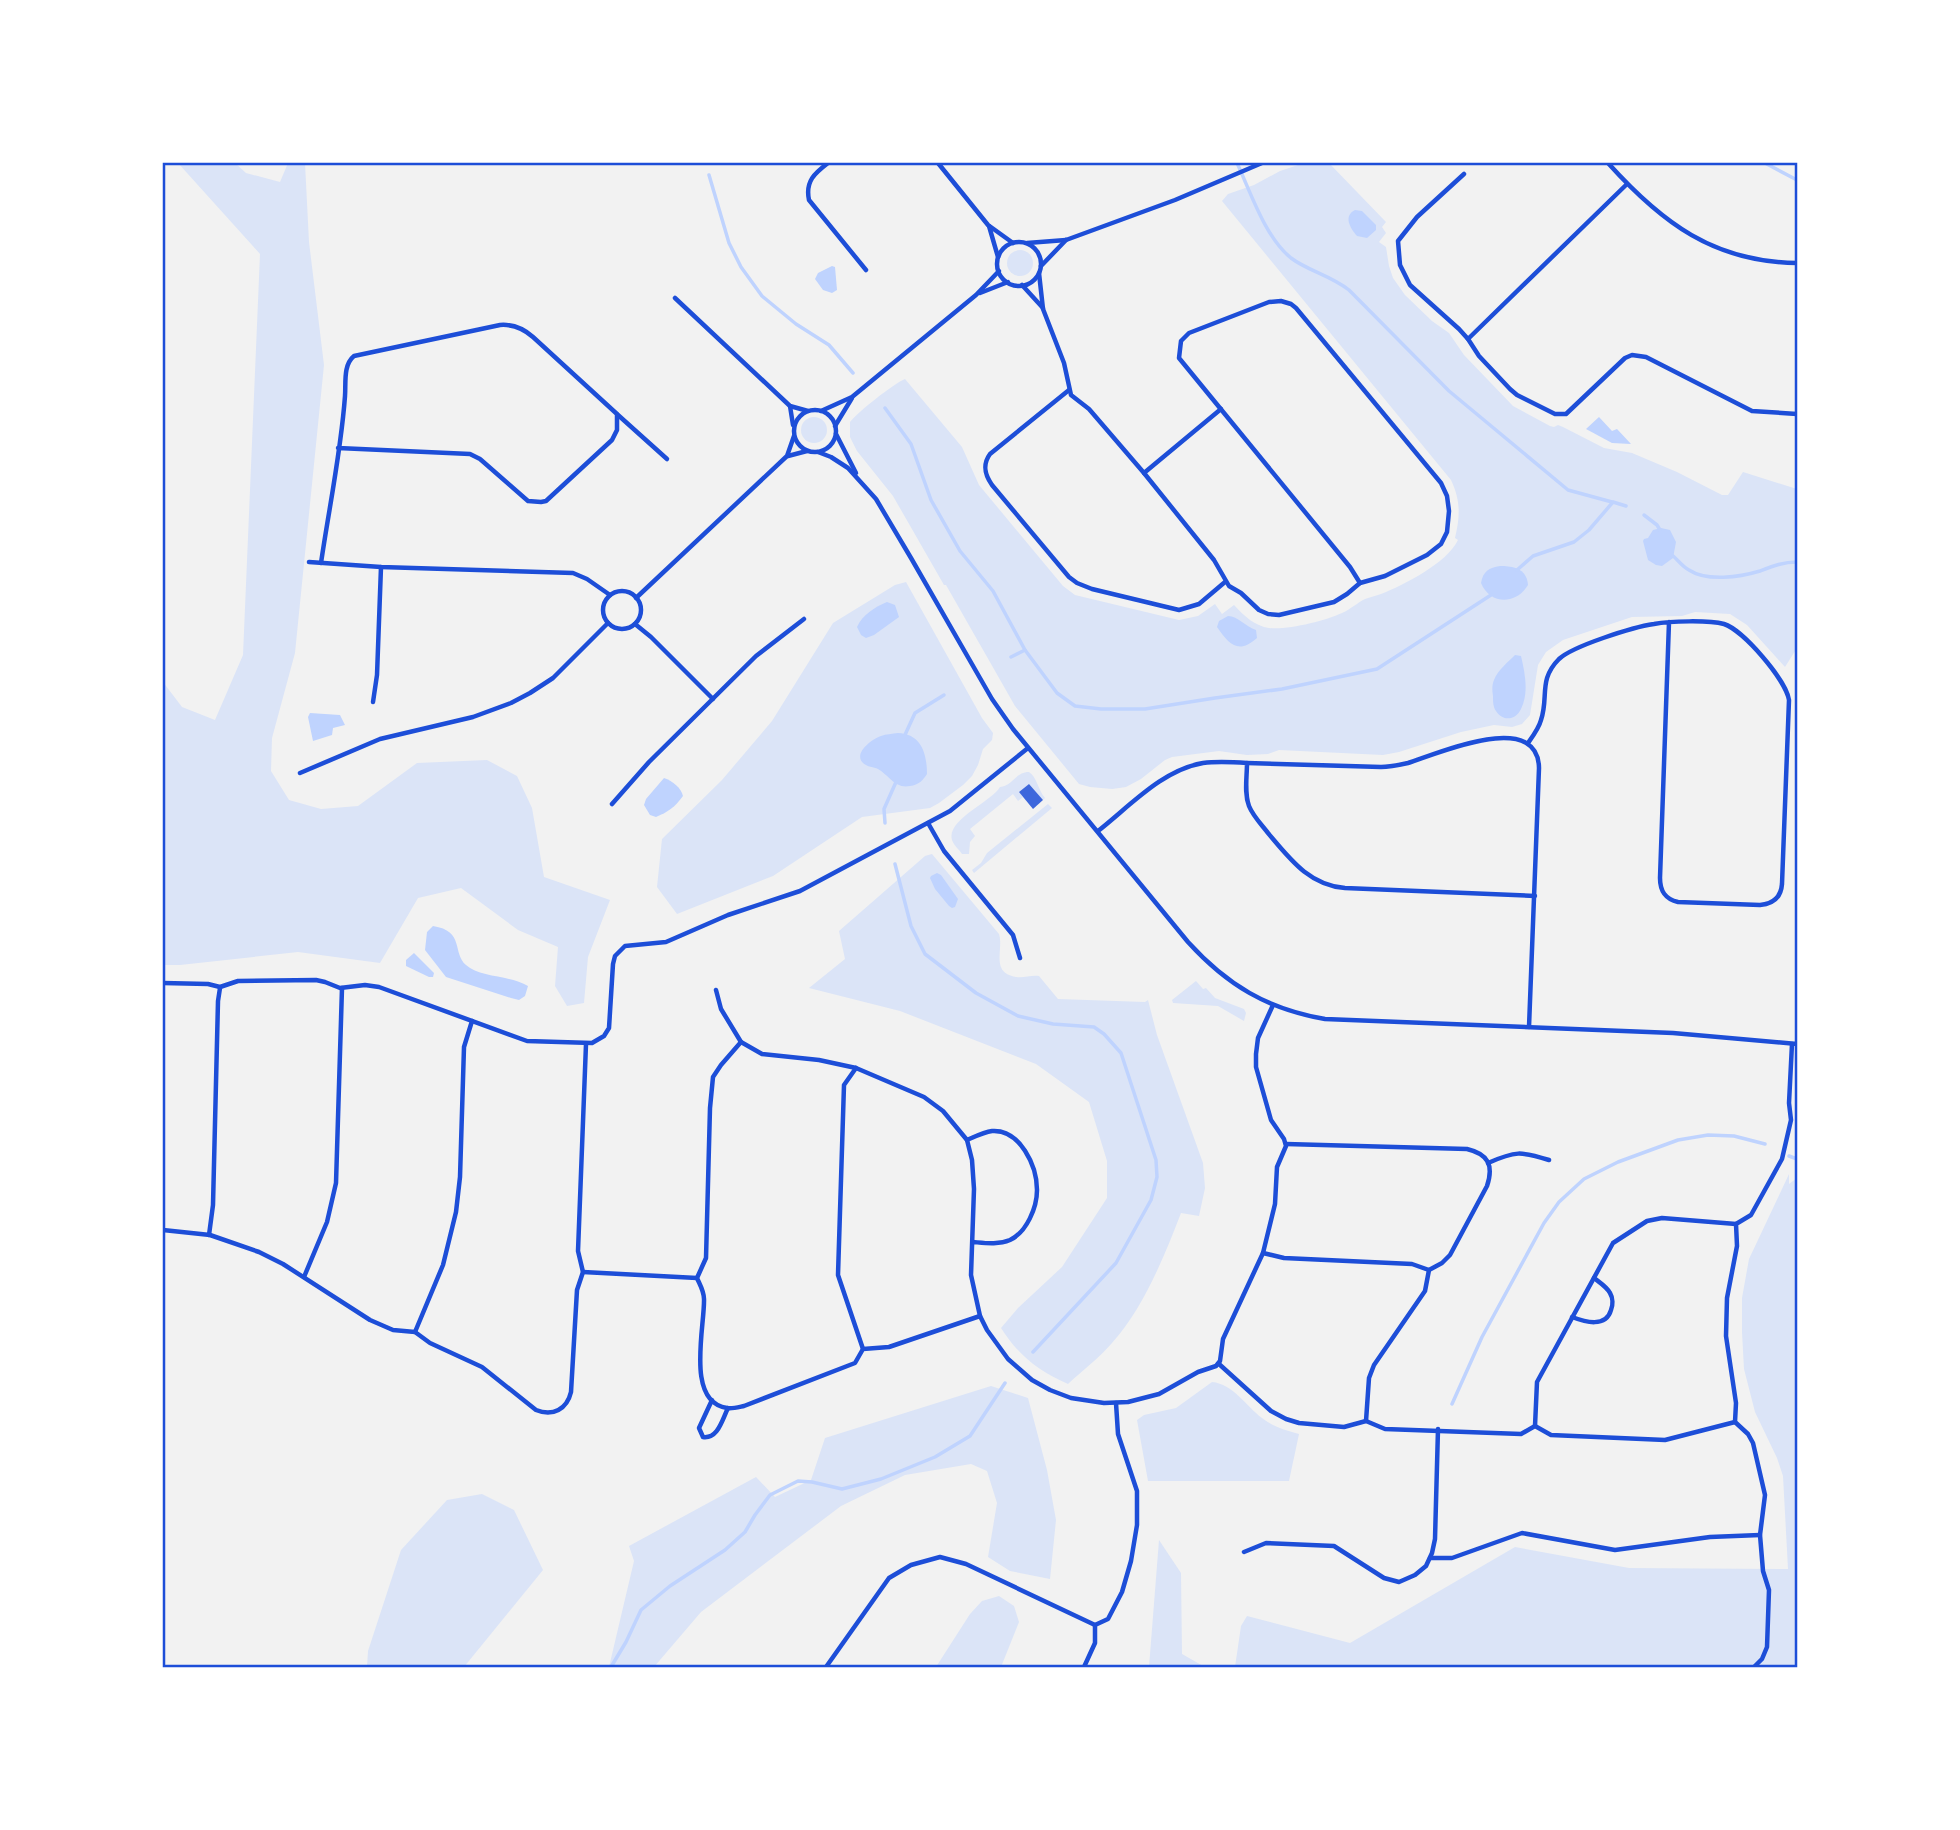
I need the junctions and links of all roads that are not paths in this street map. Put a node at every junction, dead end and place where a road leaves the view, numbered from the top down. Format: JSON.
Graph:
{"nodes":[{"id":1,"x":828,"y":163,"type":"edge"},
{"id":2,"x":938,"y":163,"type":"edge"},
{"id":3,"x":1262,"y":163,"type":"edge"},
{"id":4,"x":1608,"y":163,"type":"edge"},
{"id":5,"x":1464,"y":174,"type":"dead end"},
{"id":6,"x":1627,"y":184,"type":"junction"},
{"id":7,"x":988,"y":225,"type":"junction"},
{"id":8,"x":1066,"y":240,"type":"junction"},
{"id":9,"x":1013,"y":243,"type":"junction"},
{"id":10,"x":1027,"y":243,"type":"junction"},
{"id":11,"x":999,"y":257,"type":"junction"},
{"id":12,"x":1797,"y":263,"type":"edge"},
{"id":13,"x":1041,"y":266,"type":"junction"},
{"id":14,"x":866,"y":270,"type":"dead end"},
{"id":15,"x":999,"y":271,"type":"junction"},
{"id":16,"x":1039,"y":273,"type":"junction"},
{"id":17,"x":1008,"y":282,"type":"junction"},
{"id":18,"x":1022,"y":285,"type":"junction"},
{"id":19,"x":976,"y":295,"type":"junction"},
{"id":20,"x":675,"y":298,"type":"dead end"},
{"id":21,"x":1043,"y":309,"type":"junction"},
{"id":22,"x":1468,"y":339,"type":"junction"},
{"id":23,"x":1069,"y":390,"type":"junction"},
{"id":24,"x":852,"y":397,"type":"junction"},
{"id":25,"x":790,"y":405,"type":"junction"},
{"id":26,"x":1220,"y":409,"type":"junction"},
{"id":27,"x":808,"y":411,"type":"junction"},
{"id":28,"x":821,"y":411,"type":"junction"},
{"id":29,"x":617,"y":414,"type":"junction"},
{"id":30,"x":1797,"y":414,"type":"edge"},
{"id":31,"x":794,"y":426,"type":"junction"},
{"id":32,"x":835,"y":426,"type":"junction"},
{"id":33,"x":836,"y":433,"type":"junction"},
{"id":34,"x":794,"y":436,"type":"junction"},
{"id":35,"x":338,"y":448,"type":"junction"},
{"id":36,"x":807,"y":451,"type":"junction"},
{"id":37,"x":818,"y":452,"type":"junction"},
{"id":38,"x":787,"y":456,"type":"junction"},
{"id":39,"x":667,"y":459,"type":"dead end"},
{"id":40,"x":1143,"y":473,"type":"junction"},
{"id":41,"x":858,"y":477,"type":"junction"},
{"id":42,"x":309,"y":562,"type":"dead end"},
{"id":43,"x":321,"y":563,"type":"junction"},
{"id":44,"x":381,"y":567,"type":"junction"},
{"id":45,"x":1225,"y":582,"type":"junction"},
{"id":46,"x":1360,"y":583,"type":"junction"},
{"id":47,"x":610,"y":595,"type":"junction"},
{"id":48,"x":636,"y":598,"type":"junction"},
{"id":49,"x":804,"y":619,"type":"dead end"},
{"id":50,"x":1669,"y":622,"type":"junction"},
{"id":51,"x":608,"y":623,"type":"junction"},
{"id":52,"x":635,"y":624,"type":"junction"},
{"id":53,"x":713,"y":699,"type":"junction"},
{"id":54,"x":373,"y":702,"type":"dead end"},
{"id":55,"x":1528,"y":743,"type":"junction"},
{"id":56,"x":1028,"y":748,"type":"junction"},
{"id":57,"x":1247,"y":763,"type":"junction"},
{"id":58,"x":300,"y":773,"type":"dead end"},
{"id":59,"x":612,"y":804,"type":"dead end"},
{"id":60,"x":928,"y":823,"type":"junction"},
{"id":61,"x":1098,"y":831,"type":"junction"},
{"id":62,"x":1535,"y":896,"type":"junction"},
{"id":63,"x":1020,"y":958,"type":"dead end"},
{"id":64,"x":163,"y":983,"type":"edge"},
{"id":65,"x":220,"y":987,"type":"junction"},
{"id":66,"x":342,"y":988,"type":"junction"},
{"id":67,"x":716,"y":990,"type":"dead end"},
{"id":68,"x":1273,"y":1005,"type":"junction"},
{"id":69,"x":472,"y":1021,"type":"junction"},
{"id":70,"x":1529,"y":1027,"type":"junction"},
{"id":71,"x":741,"y":1042,"type":"junction"},
{"id":72,"x":586,"y":1044,"type":"junction"},
{"id":73,"x":1795,"y":1044,"type":"edge"},
{"id":74,"x":856,"y":1068,"type":"junction"},
{"id":75,"x":967,"y":1140,"type":"junction"},
{"id":76,"x":1286,"y":1143,"type":"junction"},
{"id":77,"x":1549,"y":1160,"type":"dead end"},
{"id":78,"x":1488,"y":1163,"type":"junction"},
{"id":79,"x":1736,"y":1224,"type":"junction"},
{"id":80,"x":163,"y":1230,"type":"edge"},
{"id":81,"x":209,"y":1235,"type":"junction"},
{"id":82,"x":972,"y":1242,"type":"junction"},
{"id":83,"x":1263,"y":1253,"type":"junction"},
{"id":84,"x":1429,"y":1270,"type":"junction"},
{"id":85,"x":583,"y":1272,"type":"junction"},
{"id":86,"x":304,"y":1277,"type":"junction"},
{"id":87,"x":697,"y":1278,"type":"junction"},
{"id":88,"x":1594,"y":1278,"type":"junction"},
{"id":89,"x":980,"y":1316,"type":"junction"},
{"id":90,"x":1572,"y":1317,"type":"junction"},
{"id":91,"x":415,"y":1332,"type":"junction"},
{"id":92,"x":863,"y":1349,"type":"junction"},
{"id":93,"x":1219,"y":1364,"type":"junction"},
{"id":94,"x":712,"y":1400,"type":"junction"},
{"id":95,"x":1116,"y":1403,"type":"junction"},
{"id":96,"x":728,"y":1408,"type":"junction"},
{"id":97,"x":1366,"y":1421,"type":"junction"},
{"id":98,"x":1735,"y":1422,"type":"junction"},
{"id":99,"x":1535,"y":1426,"type":"junction"},
{"id":100,"x":1438,"y":1429,"type":"junction"},
{"id":101,"x":1760,"y":1535,"type":"junction"},
{"id":102,"x":1244,"y":1552,"type":"dead end"},
{"id":103,"x":1430,"y":1558,"type":"junction"},
{"id":104,"x":1095,"y":1625,"type":"junction"},
{"id":105,"x":826,"y":1667,"type":"edge"},
{"id":106,"x":1084,"y":1667,"type":"edge"},
{"id":107,"x":1754,"y":1667,"type":"edge"}],
"edges":[{"from":1,"to":14,"type":"street"},
{"from":2,"to":7,"type":"street"},
{"from":3,"to":8,"type":"street"},
{"from":4,"to":6,"type":"street"},
{"from":5,"to":22,"type":"street"},
{"from":6,"to":12,"type":"street"},
{"from":6,"to":22,"type":"street"},
{"from":7,"to":9,"type":"street"},
{"from":7,"to":11,"type":"street"},
{"from":8,"to":10,"type":"street"},
{"from":8,"to":13,"type":"street"},
{"from":9,"to":10,"type":"street"},
{"from":9,"to":11,"type":"street"},
{"from":10,"to":13,"type":"street"},
{"from":11,"to":15,"type":"street"},
{"from":13,"to":16,"type":"street"},
{"from":15,"to":17,"type":"street"},
{"from":15,"to":19,"type":"street"},
{"from":16,"to":18,"type":"street"},
{"from":16,"to":21,"type":"street"},
{"from":17,"to":18,"type":"street"},
{"from":17,"to":19,"type":"street"},
{"from":18,"to":21,"type":"street"},
{"from":19,"to":24,"type":"street"},
{"from":20,"to":25,"type":"street"},
{"from":21,"to":23,"type":"street"},
{"from":22,"to":30,"type":"street"},
{"from":23,"to":40,"type":"street"},
{"from":23,"to":45,"type":"street"},
{"from":24,"to":28,"type":"street"},
{"from":24,"to":32,"type":"street"},
{"from":25,"to":27,"type":"street"},
{"from":25,"to":31,"type":"street"},
{"from":26,"to":40,"type":"street"},
{"from":26,"to":46,"type":"street"},
{"from":26,"to":46,"type":"street"},
{"from":27,"to":28,"type":"street"},
{"from":27,"to":31,"type":"street"},
{"from":28,"to":32,"type":"street"},
{"from":29,"to":35,"type":"street"},
{"from":29,"to":35,"type":"street"},
{"from":29,"to":39,"type":"street"},
{"from":31,"to":34,"type":"street"},
{"from":32,"to":33,"type":"street"},
{"from":33,"to":37,"type":"street"},
{"from":33,"to":41,"type":"street"},
{"from":34,"to":36,"type":"street"},
{"from":34,"to":38,"type":"street"},
{"from":35,"to":43,"type":"street"},
{"from":36,"to":37,"type":"street"},
{"from":36,"to":38,"type":"street"},
{"from":37,"to":41,"type":"street"},
{"from":38,"to":48,"type":"street"},
{"from":40,"to":45,"type":"street"},
{"from":41,"to":56,"type":"street"},
{"from":42,"to":43,"type":"street"},
{"from":43,"to":44,"type":"street"},
{"from":44,"to":47,"type":"street"},
{"from":44,"to":54,"type":"street"},
{"from":45,"to":46,"type":"street"},
{"from":47,"to":48,"type":"street"},
{"from":47,"to":51,"type":"street"},
{"from":48,"to":52,"type":"street"},
{"from":49,"to":53,"type":"street"},
{"from":50,"to":50,"type":"street"},
{"from":50,"to":55,"type":"street"},
{"from":51,"to":52,"type":"street"},
{"from":51,"to":58,"type":"street"},
{"from":52,"to":53,"type":"street"},
{"from":53,"to":59,"type":"street"},
{"from":55,"to":57,"type":"street"},
{"from":55,"to":62,"type":"street"},
{"from":56,"to":60,"type":"street"},
{"from":56,"to":61,"type":"street"},
{"from":57,"to":61,"type":"street"},
{"from":57,"to":62,"type":"street"},
{"from":60,"to":63,"type":"street"},
{"from":60,"to":72,"type":"street"},
{"from":61,"to":68,"type":"street"},
{"from":62,"to":70,"type":"street"},
{"from":64,"to":65,"type":"street"},
{"from":65,"to":66,"type":"street"},
{"from":65,"to":81,"type":"street"},
{"from":66,"to":69,"type":"street"},
{"from":66,"to":86,"type":"street"},
{"from":67,"to":71,"type":"street"},
{"from":68,"to":70,"type":"street"},
{"from":68,"to":76,"type":"street"},
{"from":69,"to":72,"type":"street"},
{"from":69,"to":91,"type":"street"},
{"from":70,"to":73,"type":"street"},
{"from":71,"to":74,"type":"street"},
{"from":71,"to":87,"type":"street"},
{"from":72,"to":85,"type":"street"},
{"from":73,"to":79,"type":"street"},
{"from":74,"to":75,"type":"street"},
{"from":74,"to":92,"type":"street"},
{"from":75,"to":82,"type":"street"},
{"from":75,"to":82,"type":"street"},
{"from":76,"to":78,"type":"street"},
{"from":76,"to":83,"type":"street"},
{"from":77,"to":78,"type":"street"},
{"from":78,"to":84,"type":"street"},
{"from":79,"to":88,"type":"street"},
{"from":79,"to":98,"type":"street"},
{"from":80,"to":81,"type":"street"},
{"from":81,"to":86,"type":"street"},
{"from":82,"to":89,"type":"street"},
{"from":83,"to":84,"type":"street"},
{"from":83,"to":93,"type":"street"},
{"from":84,"to":97,"type":"street"},
{"from":85,"to":87,"type":"street"},
{"from":85,"to":91,"type":"street"},
{"from":86,"to":91,"type":"street"},
{"from":87,"to":94,"type":"street"},
{"from":88,"to":90,"type":"street"},
{"from":88,"to":90,"type":"street"},
{"from":89,"to":92,"type":"street"},
{"from":89,"to":95,"type":"street"},
{"from":90,"to":99,"type":"street"},
{"from":92,"to":96,"type":"street"},
{"from":93,"to":95,"type":"street"},
{"from":93,"to":97,"type":"street"},
{"from":94,"to":96,"type":"street"},
{"from":94,"to":96,"type":"street"},
{"from":95,"to":104,"type":"street"},
{"from":97,"to":100,"type":"street"},
{"from":98,"to":99,"type":"street"},
{"from":98,"to":101,"type":"street"},
{"from":99,"to":100,"type":"street"},
{"from":100,"to":103,"type":"street"},
{"from":101,"to":103,"type":"street"},
{"from":101,"to":107,"type":"street"},
{"from":102,"to":103,"type":"street"},
{"from":104,"to":105,"type":"street"},
{"from":104,"to":106,"type":"street"}]}
